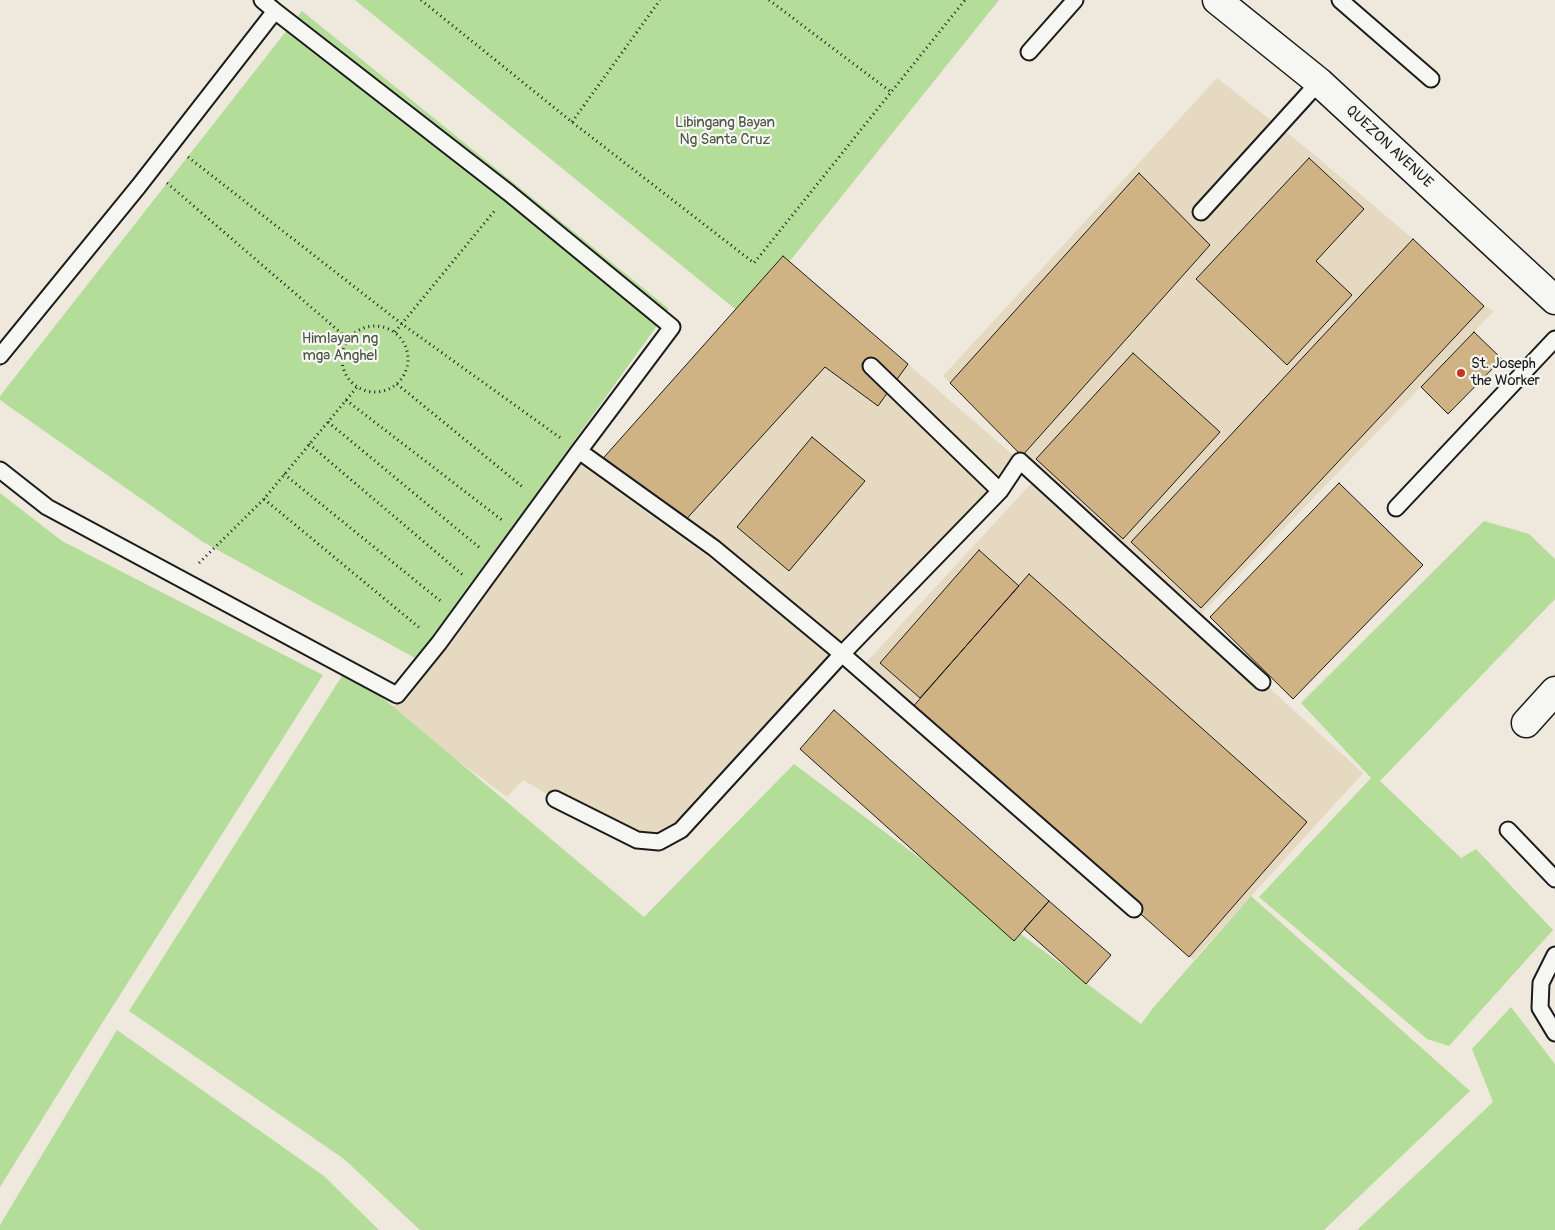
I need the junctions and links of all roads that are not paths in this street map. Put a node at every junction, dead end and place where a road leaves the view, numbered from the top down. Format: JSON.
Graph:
{"nodes":[{"id":1,"x":262,"y":0,"type":"edge"},
{"id":2,"x":1075,"y":0,"type":"edge"},
{"id":3,"x":1217,"y":0,"type":"edge"},
{"id":4,"x":1340,"y":0,"type":"edge"},
{"id":5,"x":275,"y":11,"type":"junction"},
{"id":6,"x":1029,"y":52,"type":"dead end"},
{"id":7,"x":1431,"y":79,"type":"dead end"},
{"id":8,"x":1319,"y":82,"type":"junction"},
{"id":9,"x":1201,"y":212,"type":"dead end"},
{"id":10,"x":1555,"y":300,"type":"edge"},
{"id":11,"x":1555,"y":339,"type":"edge"},
{"id":12,"x":0,"y":356,"type":"edge"},
{"id":13,"x":871,"y":366,"type":"dead end"},
{"id":14,"x":579,"y":451,"type":"junction"},
{"id":15,"x":0,"y":470,"type":"edge"},
{"id":16,"x":1000,"y":492,"type":"junction"},
{"id":17,"x":1396,"y":508,"type":"dead end"},
{"id":18,"x":842,"y":654,"type":"junction"},
{"id":19,"x":1262,"y":682,"type":"dead end"},
{"id":20,"x":1555,"y":691,"type":"edge"},
{"id":21,"x":1526,"y":723,"type":"dead end"},
{"id":22,"x":555,"y":799,"type":"dead end"},
{"id":23,"x":1508,"y":830,"type":"dead end"},
{"id":24,"x":1555,"y":879,"type":"edge"},
{"id":25,"x":1134,"y":909,"type":"dead end"},
{"id":26,"x":1555,"y":955,"type":"edge"},
{"id":27,"x":1555,"y":1033,"type":"edge"}],
"edges":[{"from":1,"to":5,"type":"lane"},
{"from":2,"to":6,"type":"lane"},
{"from":3,"to":8,"type":"main road","name":"QUEZON AVENUE"},
{"from":4,"to":7,"type":"lane"},
{"from":5,"to":12,"type":"lane"},
{"from":5,"to":14,"type":"lane"},
{"from":8,"to":9,"type":"lane"},
{"from":8,"to":10,"type":"main road","name":"QUEZON AVENUE"},
{"from":11,"to":17,"type":"lane"},
{"from":13,"to":16,"type":"lane"},
{"from":14,"to":15,"type":"lane"},
{"from":14,"to":18,"type":"lane"},
{"from":16,"to":18,"type":"lane"},
{"from":16,"to":19,"type":"lane"},
{"from":18,"to":22,"type":"lane"},
{"from":18,"to":25,"type":"lane"},
{"from":20,"to":21,"type":"main road"},
{"from":23,"to":24,"type":"lane"},
{"from":26,"to":27,"type":"lane"}]}
